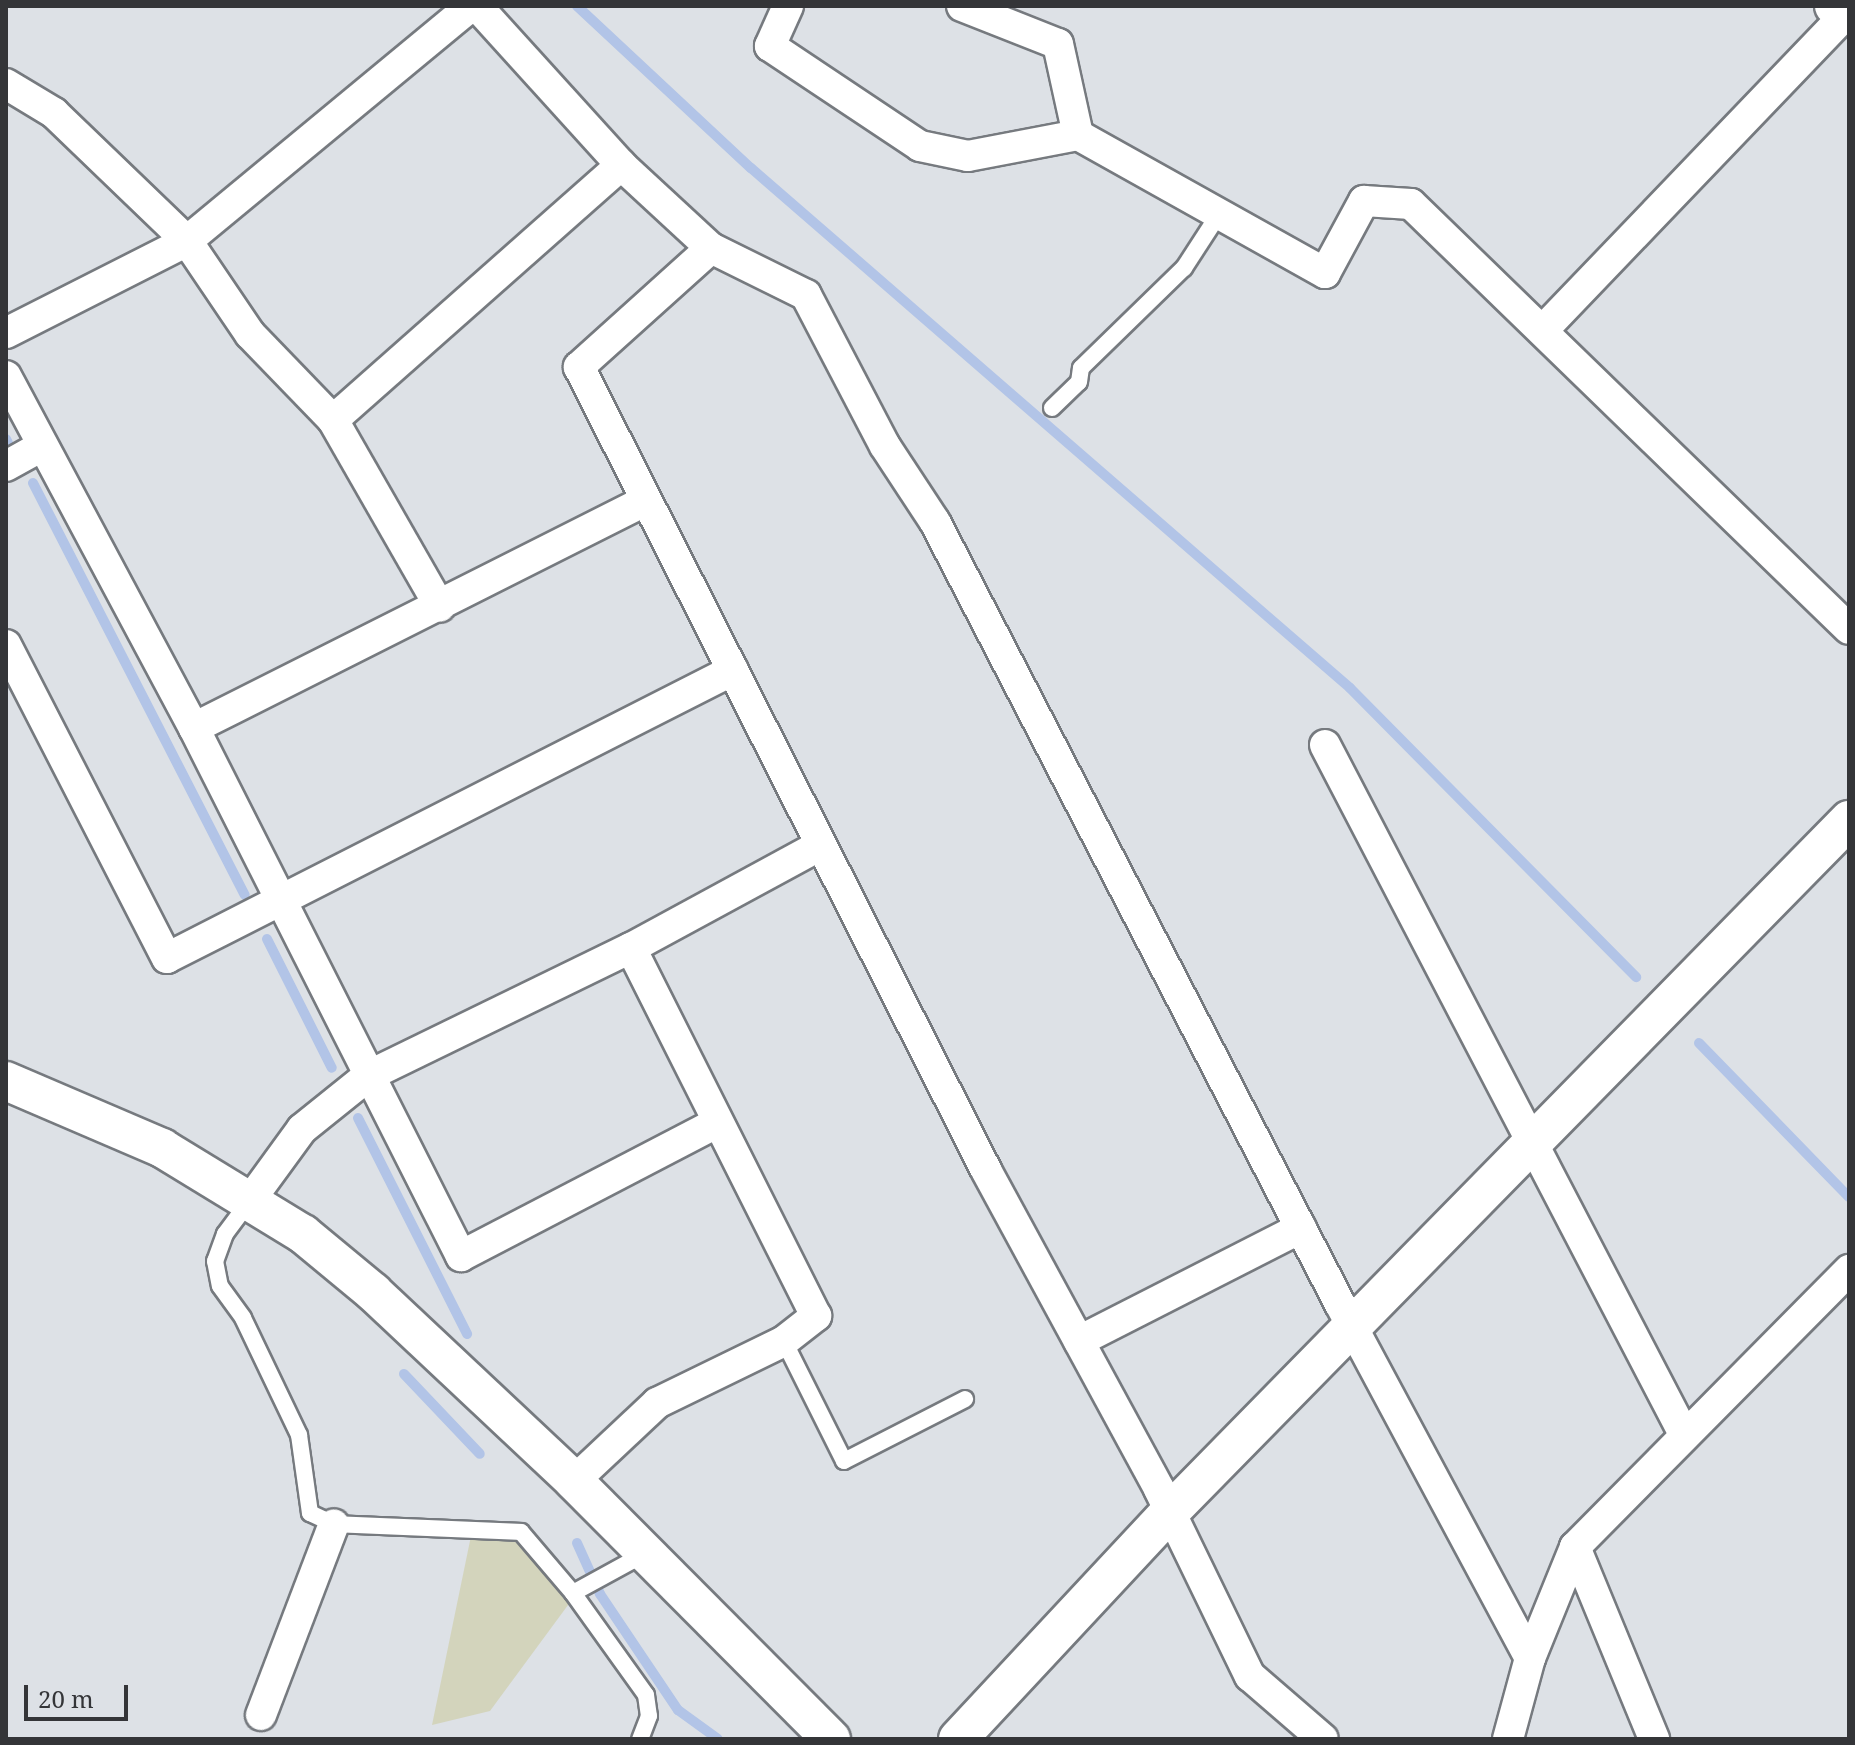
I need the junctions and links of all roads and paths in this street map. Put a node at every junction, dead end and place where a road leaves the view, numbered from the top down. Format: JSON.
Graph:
{"nodes":[{"id":1,"x":471,"y":6,"type":"edge"},
{"id":2,"x":477,"y":6,"type":"edge"},
{"id":3,"x":788,"y":6,"type":"edge"},
{"id":4,"x":962,"y":6,"type":"edge"},
{"id":5,"x":1845,"y":11,"type":"edge"},
{"id":6,"x":6,"y":84,"type":"edge"},
{"id":7,"x":1078,"y":135,"type":"junction"},
{"id":8,"x":621,"y":165,"type":"junction"},
{"id":9,"x":1219,"y":214,"type":"junction"},
{"id":10,"x":187,"y":241,"type":"junction"},
{"id":11,"x":711,"y":248,"type":"junction"},
{"id":12,"x":1543,"y":330,"type":"junction"},
{"id":13,"x":6,"y":333,"type":"edge"},
{"id":14,"x":6,"y":376,"type":"edge"},
{"id":15,"x":1052,"y":408,"type":"dead end"},
{"id":16,"x":333,"y":420,"type":"junction"},
{"id":17,"x":42,"y":446,"type":"junction"},
{"id":18,"x":6,"y":466,"type":"edge"},
{"id":19,"x":645,"y":501,"type":"junction"},
{"id":20,"x":440,"y":607,"type":"junction"},
{"id":21,"x":1849,"y":629,"type":"edge"},
{"id":22,"x":6,"y":645,"type":"edge"},
{"id":23,"x":733,"y":670,"type":"junction"},
{"id":24,"x":13,"y":676,"type":"edge"},
{"id":25,"x":194,"y":728,"type":"junction"},
{"id":26,"x":1325,"y":745,"type":"dead end"},
{"id":27,"x":1849,"y":820,"type":"edge"},
{"id":28,"x":821,"y":845,"type":"junction"},
{"id":29,"x":283,"y":901,"type":"junction"},
{"id":30,"x":631,"y":948,"type":"junction"},
{"id":31,"x":368,"y":1076,"type":"junction"},
{"id":32,"x":6,"y":1081,"type":"edge"},
{"id":33,"x":715,"y":1124,"type":"junction"},
{"id":34,"x":1534,"y":1140,"type":"junction"},
{"id":35,"x":251,"y":1199,"type":"junction"},
{"id":36,"x":1301,"y":1228,"type":"junction"},
{"id":37,"x":1849,"y":1270,"type":"edge"},
{"id":38,"x":1355,"y":1326,"type":"junction"},
{"id":39,"x":784,"y":1341,"type":"junction"},
{"id":40,"x":1079,"y":1341,"type":"junction"},
{"id":41,"x":965,"y":1399,"type":"dead end"},
{"id":42,"x":1684,"y":1434,"type":"junction"},
{"id":43,"x":574,"y":1481,"type":"junction"},
{"id":44,"x":1167,"y":1515,"type":"junction"},
{"id":45,"x":334,"y":1524,"type":"junction"},
{"id":46,"x":1575,"y":1547,"type":"junction"},
{"id":47,"x":646,"y":1553,"type":"junction"},
{"id":48,"x":573,"y":1593,"type":"junction"},
{"id":49,"x":1530,"y":1658,"type":"junction"},
{"id":50,"x":261,"y":1715,"type":"dead end"},
{"id":51,"x":640,"y":1739,"type":"edge"},
{"id":52,"x":831,"y":1739,"type":"edge"},
{"id":53,"x":958,"y":1739,"type":"edge"},
{"id":54,"x":1323,"y":1739,"type":"edge"},
{"id":55,"x":1508,"y":1739,"type":"edge"},
{"id":56,"x":1654,"y":1739,"type":"edge"}],
"edges":[{"from":1,"to":10,"type":"street"},
{"from":2,"to":8,"type":"street"},
{"from":3,"to":7,"type":"street"},
{"from":4,"to":7,"type":"street"},
{"from":5,"to":12,"type":"street"},
{"from":6,"to":10,"type":"street"},
{"from":7,"to":9,"type":"street"},
{"from":8,"to":11,"type":"street"},
{"from":8,"to":16,"type":"street"},
{"from":9,"to":12,"type":"street"},
{"from":9,"to":15,"type":"lane"},
{"from":10,"to":13,"type":"street"},
{"from":10,"to":16,"type":"street"},
{"from":11,"to":19,"type":"street"},
{"from":11,"to":36,"type":"street"},
{"from":12,"to":21,"type":"street"},
{"from":14,"to":17,"type":"street"},
{"from":16,"to":20,"type":"street"},
{"from":17,"to":18,"type":"street"},
{"from":17,"to":25,"type":"street"},
{"from":19,"to":20,"type":"street"},
{"from":19,"to":23,"type":"street"},
{"from":20,"to":25,"type":"street"},
{"from":22,"to":24,"type":"street"},
{"from":23,"to":28,"type":"street"},
{"from":23,"to":29,"type":"street"},
{"from":24,"to":29,"type":"street"},
{"from":25,"to":29,"type":"street"},
{"from":26,"to":34,"type":"street"},
{"from":27,"to":34,"type":"street"},
{"from":28,"to":30,"type":"street"},
{"from":28,"to":40,"type":"street"},
{"from":29,"to":31,"type":"street"},
{"from":30,"to":31,"type":"street"},
{"from":30,"to":33,"type":"street"},
{"from":31,"to":33,"type":"street"},
{"from":31,"to":35,"type":"street"},
{"from":32,"to":35,"type":"street"},
{"from":33,"to":39,"type":"street"},
{"from":34,"to":38,"type":"street"},
{"from":34,"to":42,"type":"street"},
{"from":35,"to":43,"type":"street"},
{"from":35,"to":45,"type":"lane"},
{"from":36,"to":38,"type":"street"},
{"from":36,"to":40,"type":"street"},
{"from":37,"to":42,"type":"street"},
{"from":38,"to":44,"type":"street"},
{"from":38,"to":49,"type":"street"},
{"from":39,"to":41,"type":"lane"},
{"from":39,"to":43,"type":"street"},
{"from":40,"to":44,"type":"street"},
{"from":42,"to":46,"type":"street"},
{"from":43,"to":47,"type":"street"},
{"from":44,"to":53,"type":"street"},
{"from":44,"to":54,"type":"street"},
{"from":45,"to":48,"type":"lane"},
{"from":45,"to":50,"type":"street"},
{"from":46,"to":49,"type":"street"},
{"from":46,"to":56,"type":"street"},
{"from":47,"to":48,"type":"lane"},
{"from":47,"to":52,"type":"street"},
{"from":48,"to":51,"type":"lane"},
{"from":49,"to":55,"type":"street"}]}
